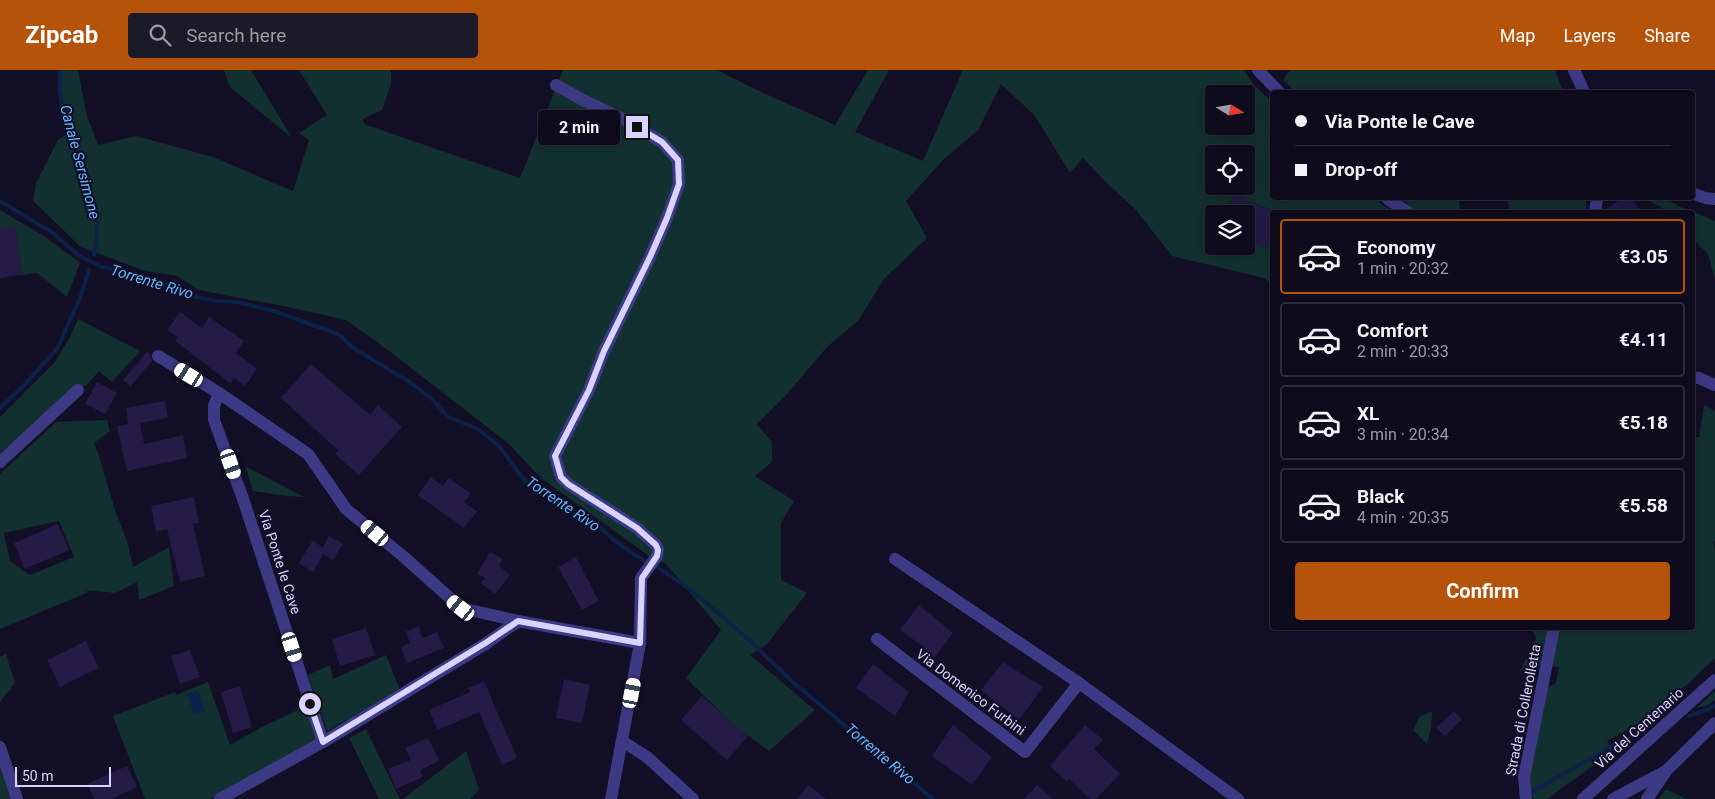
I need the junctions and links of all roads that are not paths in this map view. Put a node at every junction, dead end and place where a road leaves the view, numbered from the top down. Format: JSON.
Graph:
{"nodes":[{"id":1,"x":1258,"y":70,"type":"edge"},
{"id":2,"x":1574,"y":70,"type":"edge"},
{"id":3,"x":556,"y":85,"type":"dead end"},
{"id":4,"x":1277,"y":90,"type":"edge"},
{"id":5,"x":1583,"y":90,"type":"edge"},
{"id":6,"x":1695,"y":194,"type":"edge"},
{"id":7,"x":1715,"y":199,"type":"edge"},
{"id":8,"x":1389,"y":200,"type":"edge"},
{"id":9,"x":1405,"y":210,"type":"edge"},
{"id":10,"x":158,"y":356,"type":"dead end"},
{"id":11,"x":1695,"y":377,"type":"edge"},
{"id":12,"x":1715,"y":385,"type":"edge"},
{"id":13,"x":78,"y":390,"type":"dead end"},
{"id":14,"x":219,"y":393,"type":"junction"},
{"id":15,"x":0,"y":462,"type":"edge"},
{"id":16,"x":895,"y":558,"type":"dead end"},
{"id":17,"x":518,"y":621,"type":"junction"},
{"id":18,"x":1554,"y":630,"type":"edge"},
{"id":19,"x":876,"y":639,"type":"dead end"},
{"id":20,"x":640,"y":643,"type":"junction"},
{"id":21,"x":1715,"y":680,"type":"edge"},
{"id":22,"x":1079,"y":683,"type":"junction"},
{"id":23,"x":1715,"y":723,"type":"edge"},
{"id":24,"x":622,"y":741,"type":"junction"},
{"id":25,"x":323,"y":742,"type":"junction"},
{"id":26,"x":0,"y":747,"type":"edge"},
{"id":27,"x":1667,"y":770,"type":"junction"},
{"id":28,"x":17,"y":799,"type":"edge"},
{"id":29,"x":220,"y":799,"type":"edge"},
{"id":30,"x":611,"y":799,"type":"edge"},
{"id":31,"x":693,"y":799,"type":"edge"},
{"id":32,"x":1238,"y":799,"type":"edge"},
{"id":33,"x":1526,"y":799,"type":"edge"},
{"id":34,"x":1583,"y":799,"type":"edge"},
{"id":35,"x":1613,"y":799,"type":"edge"},
{"id":36,"x":1647,"y":799,"type":"edge"}],
"edges":[{"from":1,"to":4,"type":"street"},
{"from":2,"to":5,"type":"street"},
{"from":3,"to":20,"type":"street"},
{"from":6,"to":7,"type":"street"},
{"from":8,"to":9,"type":"street"},
{"from":10,"to":14,"type":"street"},
{"from":11,"to":12,"type":"street"},
{"from":13,"to":15,"type":"street"},
{"from":14,"to":17,"type":"street"},
{"from":14,"to":25,"type":"street","name":"Via Ponte le Cave"},
{"from":16,"to":22,"type":"street"},
{"from":17,"to":20,"type":"street"},
{"from":17,"to":25,"type":"street"},
{"from":18,"to":33,"type":"street","name":"Strada di Collerolletta"},
{"from":19,"to":22,"type":"street","name":"Via Domenico Furbini"},
{"from":20,"to":24,"type":"street"},
{"from":21,"to":34,"type":"street","name":"Via del Centenario"},
{"from":22,"to":32,"type":"street"},
{"from":23,"to":27,"type":"street"},
{"from":24,"to":30,"type":"street"},
{"from":24,"to":31,"type":"street"},
{"from":25,"to":29,"type":"street"},
{"from":26,"to":28,"type":"street"},
{"from":27,"to":35,"type":"street"},
{"from":27,"to":36,"type":"street"}]}
